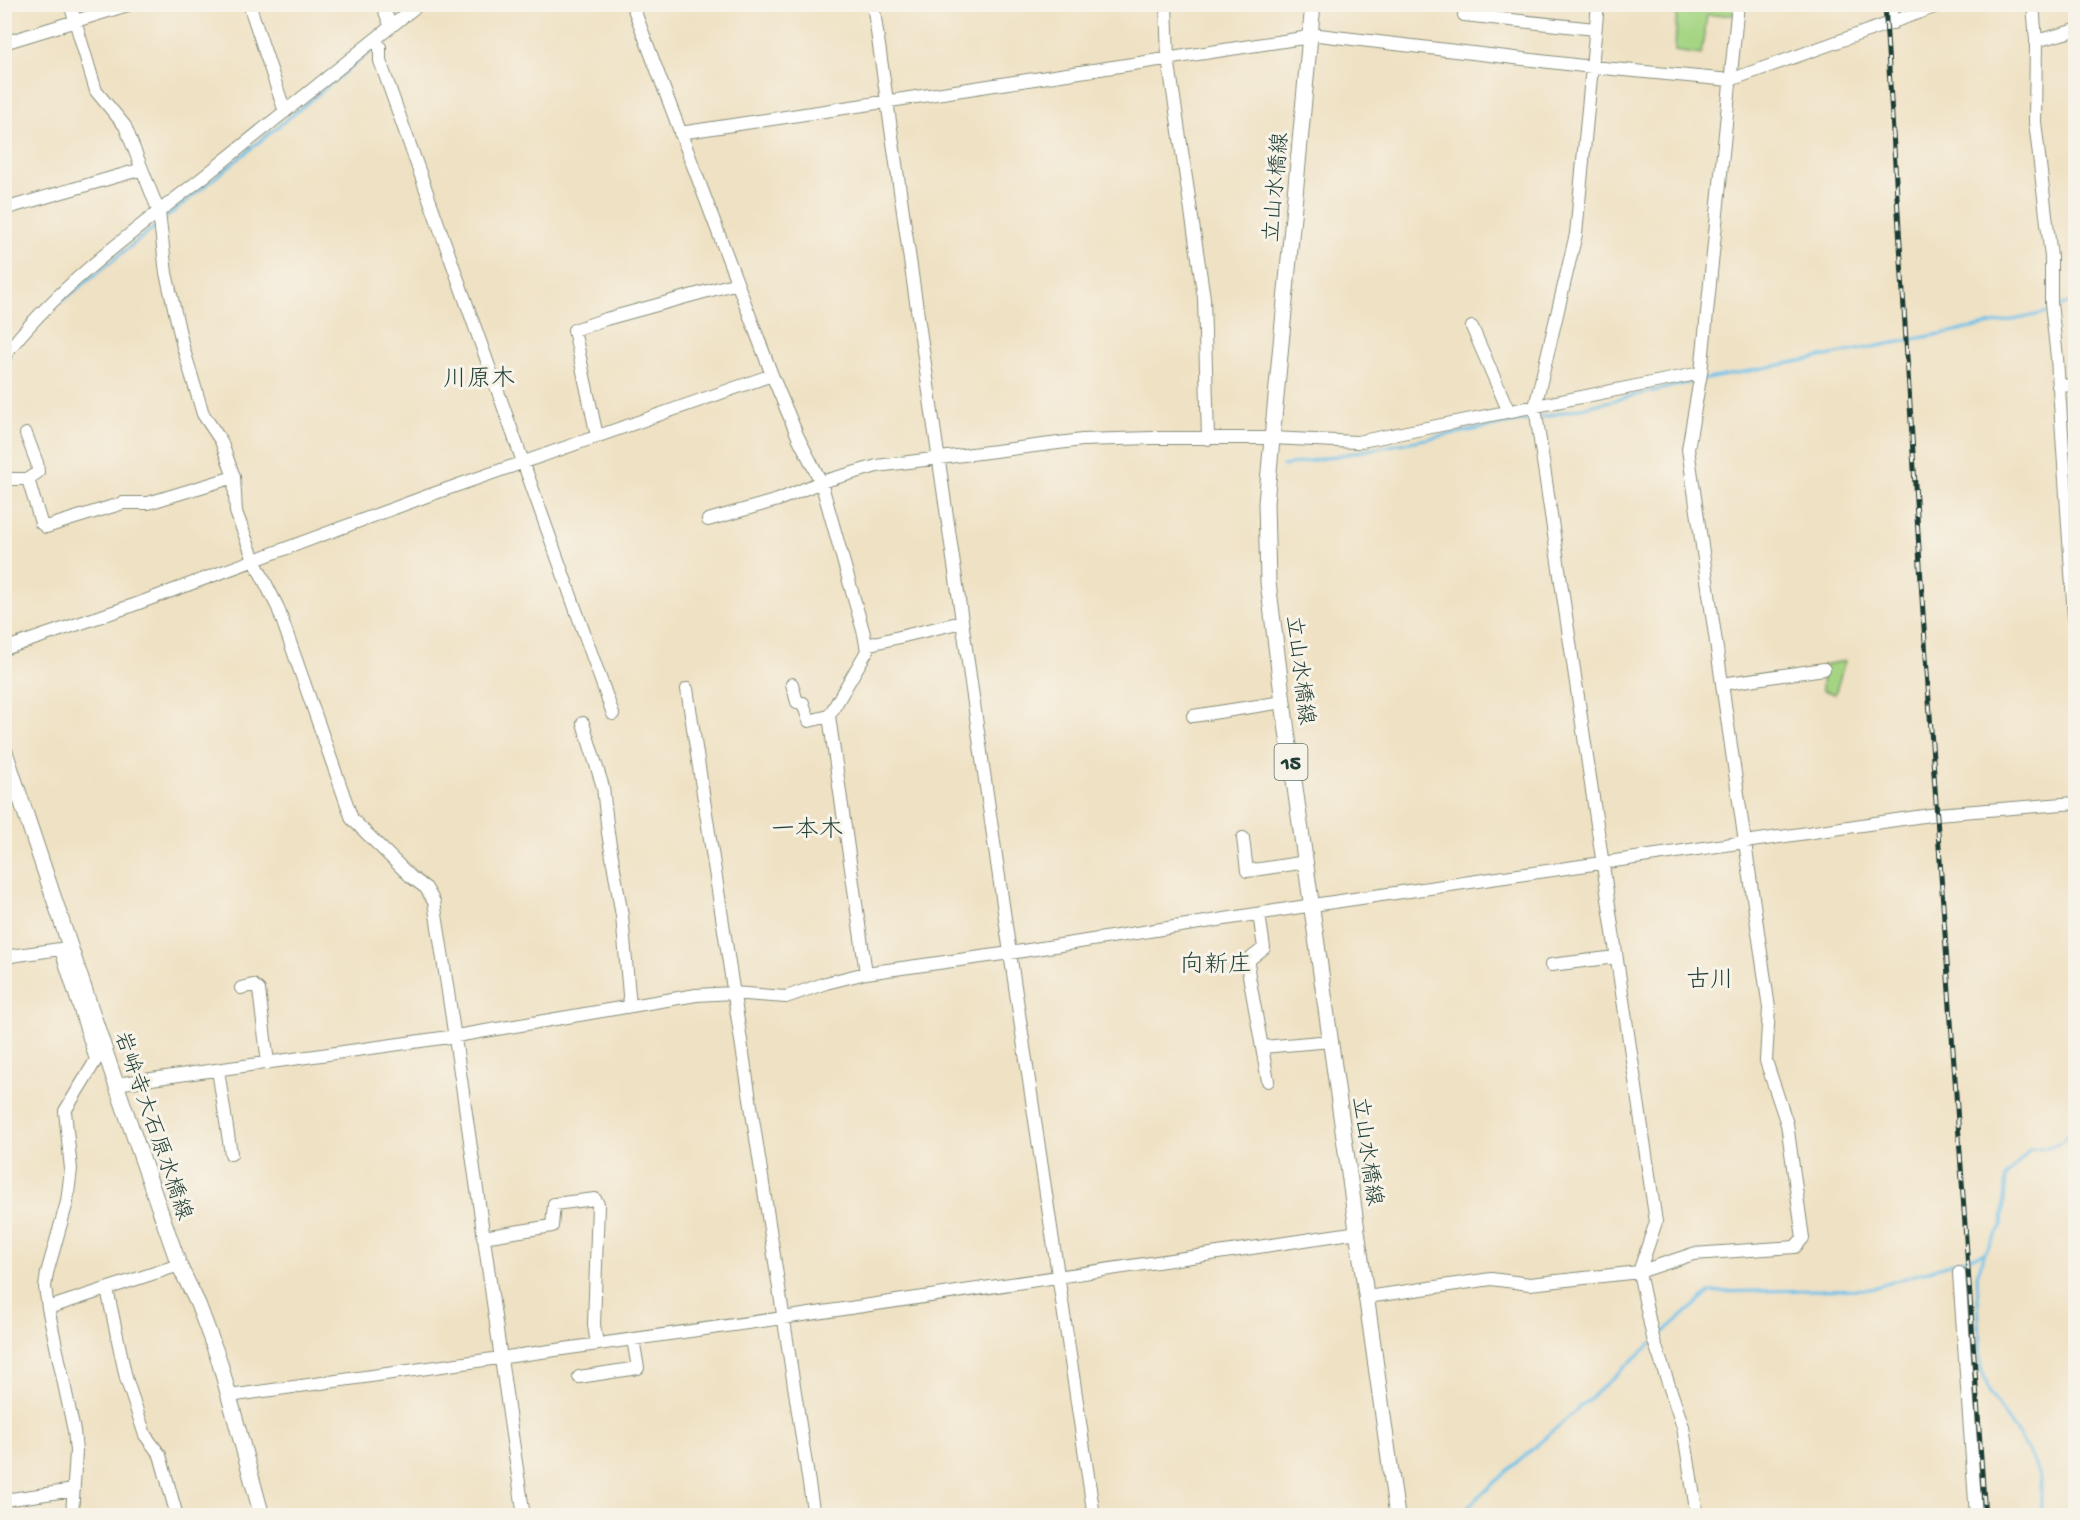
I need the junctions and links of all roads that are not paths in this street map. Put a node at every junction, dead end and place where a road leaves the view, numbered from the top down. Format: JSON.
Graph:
{"nodes":[{"id":1,"x":70,"y":4,"type":"edge"},
{"id":2,"x":131,"y":4,"type":"edge"},
{"id":3,"x":249,"y":4,"type":"edge"},
{"id":4,"x":382,"y":4,"type":"edge"},
{"id":5,"x":419,"y":4,"type":"edge"},
{"id":6,"x":632,"y":4,"type":"edge"},
{"id":7,"x":873,"y":4,"type":"edge"},
{"id":8,"x":1166,"y":4,"type":"edge"},
{"id":9,"x":1313,"y":4,"type":"edge"},
{"id":10,"x":1465,"y":4,"type":"edge"},
{"id":11,"x":1598,"y":4,"type":"edge"},
{"id":12,"x":1738,"y":4,"type":"edge"},
{"id":13,"x":1891,"y":4,"type":"edge"},
{"id":14,"x":1943,"y":4,"type":"edge"},
{"id":15,"x":2033,"y":4,"type":"edge"},
{"id":16,"x":74,"y":21,"type":"junction"},
{"id":17,"x":1893,"y":23,"type":"junction"},
{"id":18,"x":391,"y":27,"type":"junction"},
{"id":19,"x":1596,"y":29,"type":"junction"},
{"id":20,"x":2076,"y":30,"type":"edge"},
{"id":21,"x":1310,"y":34,"type":"junction"},
{"id":22,"x":374,"y":40,"type":"junction"},
{"id":23,"x":2036,"y":41,"type":"junction"},
{"id":24,"x":4,"y":43,"type":"edge"},
{"id":25,"x":1168,"y":58,"type":"junction"},
{"id":26,"x":1592,"y":67,"type":"junction"},
{"id":27,"x":1730,"y":80,"type":"junction"},
{"id":28,"x":887,"y":102,"type":"junction"},
{"id":29,"x":285,"y":112,"type":"junction"},
{"id":30,"x":680,"y":133,"type":"junction"},
{"id":31,"x":142,"y":169,"type":"junction"},
{"id":32,"x":4,"y":209,"type":"edge"},
{"id":33,"x":159,"y":212,"type":"junction"},
{"id":34,"x":737,"y":283,"type":"junction"},
{"id":35,"x":1472,"y":327,"type":"dead end"},
{"id":36,"x":4,"y":356,"type":"edge"},
{"id":37,"x":1701,"y":373,"type":"junction"},
{"id":38,"x":771,"y":375,"type":"junction"},
{"id":39,"x":2076,"y":385,"type":"edge"},
{"id":40,"x":2058,"y":386,"type":"junction"},
{"id":41,"x":1535,"y":407,"type":"junction"},
{"id":42,"x":1509,"y":412,"type":"junction"},
{"id":43,"x":26,"y":434,"type":"dead end"},
{"id":44,"x":597,"y":436,"type":"junction"},
{"id":45,"x":1272,"y":438,"type":"junction"},
{"id":46,"x":1208,"y":439,"type":"junction"},
{"id":47,"x":939,"y":457,"type":"junction"},
{"id":48,"x":523,"y":462,"type":"junction"},
{"id":49,"x":234,"y":477,"type":"junction"},
{"id":50,"x":4,"y":479,"type":"edge"},
{"id":51,"x":28,"y":479,"type":"junction"},
{"id":52,"x":822,"y":482,"type":"junction"},
{"id":53,"x":708,"y":520,"type":"dead end"},
{"id":54,"x":254,"y":560,"type":"junction"},
{"id":55,"x":962,"y":622,"type":"junction"},
{"id":56,"x":866,"y":645,"type":"junction"},
{"id":57,"x":2076,"y":647,"type":"edge"},
{"id":58,"x":4,"y":650,"type":"edge"},
{"id":59,"x":1824,"y":669,"type":"dead end"},
{"id":60,"x":792,"y":684,"type":"dead end"},
{"id":61,"x":1722,"y":684,"type":"junction"},
{"id":62,"x":687,"y":689,"type":"dead end"},
{"id":63,"x":1283,"y":702,"type":"junction"},
{"id":64,"x":612,"y":714,"type":"dead end"},
{"id":65,"x":829,"y":716,"type":"junction"},
{"id":66,"x":1193,"y":716,"type":"dead end"},
{"id":67,"x":583,"y":723,"type":"dead end"},
{"id":68,"x":4,"y":749,"type":"edge"},
{"id":69,"x":2076,"y":803,"type":"edge"},
{"id":70,"x":1243,"y":838,"type":"dead end"},
{"id":71,"x":1745,"y":843,"type":"junction"},
{"id":72,"x":1306,"y":862,"type":"junction"},
{"id":73,"x":1602,"y":864,"type":"junction"},
{"id":74,"x":1312,"y":905,"type":"junction"},
{"id":75,"x":1259,"y":914,"type":"junction"},
{"id":76,"x":66,"y":948,"type":"junction"},
{"id":77,"x":1010,"y":953,"type":"junction"},
{"id":78,"x":4,"y":957,"type":"edge"},
{"id":79,"x":1616,"y":957,"type":"junction"},
{"id":80,"x":1551,"y":965,"type":"dead end"},
{"id":81,"x":866,"y":973,"type":"junction"},
{"id":82,"x":241,"y":988,"type":"dead end"},
{"id":83,"x":733,"y":993,"type":"junction"},
{"id":84,"x":630,"y":1006,"type":"junction"},
{"id":85,"x":456,"y":1036,"type":"junction"},
{"id":86,"x":1331,"y":1041,"type":"junction"},
{"id":87,"x":1262,"y":1047,"type":"junction"},
{"id":88,"x":268,"y":1063,"type":"junction"},
{"id":89,"x":218,"y":1070,"type":"junction"},
{"id":90,"x":1268,"y":1081,"type":"dead end"},
{"id":91,"x":116,"y":1084,"type":"junction"},
{"id":92,"x":231,"y":1154,"type":"dead end"},
{"id":93,"x":1358,"y":1232,"type":"junction"},
{"id":94,"x":483,"y":1237,"type":"junction"},
{"id":95,"x":179,"y":1265,"type":"junction"},
{"id":96,"x":1639,"y":1272,"type":"junction"},
{"id":97,"x":1959,"y":1274,"type":"dead end"},
{"id":98,"x":1058,"y":1277,"type":"junction"},
{"id":99,"x":107,"y":1289,"type":"junction"},
{"id":100,"x":1367,"y":1298,"type":"junction"},
{"id":101,"x":48,"y":1308,"type":"junction"},
{"id":102,"x":783,"y":1318,"type":"junction"},
{"id":103,"x":633,"y":1339,"type":"junction"},
{"id":104,"x":597,"y":1344,"type":"junction"},
{"id":105,"x":500,"y":1358,"type":"junction"},
{"id":106,"x":579,"y":1377,"type":"dead end"},
{"id":107,"x":229,"y":1396,"type":"junction"},
{"id":108,"x":74,"y":1491,"type":"junction"},
{"id":109,"x":4,"y":1500,"type":"edge"},
{"id":110,"x":72,"y":1515,"type":"edge"},
{"id":111,"x":177,"y":1515,"type":"edge"},
{"id":112,"x":262,"y":1515,"type":"edge"},
{"id":113,"x":524,"y":1515,"type":"edge"},
{"id":114,"x":814,"y":1515,"type":"edge"},
{"id":115,"x":1094,"y":1515,"type":"edge"},
{"id":116,"x":1397,"y":1515,"type":"edge"},
{"id":117,"x":1697,"y":1515,"type":"edge"},
{"id":118,"x":1976,"y":1515,"type":"edge"}],
"edges":[{"from":1,"to":16,"type":"street"},
{"from":2,"to":16,"type":"street"},
{"from":3,"to":29,"type":"street"},
{"from":4,"to":18,"type":"street"},
{"from":5,"to":18,"type":"street"},
{"from":6,"to":30,"type":"street"},
{"from":7,"to":28,"type":"street"},
{"from":8,"to":25,"type":"street"},
{"from":9,"to":21,"type":"main road","name":"立山水橋線","number":"15"},
{"from":10,"to":19,"type":"street"},
{"from":11,"to":19,"type":"street"},
{"from":12,"to":27,"type":"street"},
{"from":13,"to":17,"type":"street"},
{"from":14,"to":17,"type":"street"},
{"from":15,"to":23,"type":"street"},
{"from":16,"to":24,"type":"street"},
{"from":16,"to":31,"type":"street"},
{"from":17,"to":27,"type":"street"},
{"from":18,"to":22,"type":"street"},
{"from":19,"to":26,"type":"street"},
{"from":20,"to":23,"type":"street"},
{"from":21,"to":25,"type":"street"},
{"from":21,"to":26,"type":"street"},
{"from":21,"to":45,"type":"main road","name":"立山水橋線","number":"15"},
{"from":22,"to":29,"type":"street"},
{"from":22,"to":48,"type":"street"},
{"from":23,"to":40,"type":"street"},
{"from":25,"to":28,"type":"street"},
{"from":25,"to":46,"type":"street"},
{"from":26,"to":27,"type":"street"},
{"from":26,"to":41,"type":"street"},
{"from":27,"to":37,"type":"street"},
{"from":28,"to":30,"type":"street"},
{"from":28,"to":47,"type":"street"},
{"from":29,"to":33,"type":"street"},
{"from":30,"to":34,"type":"street"},
{"from":31,"to":32,"type":"street"},
{"from":31,"to":33,"type":"street"},
{"from":33,"to":36,"type":"street"},
{"from":33,"to":49,"type":"street"},
{"from":34,"to":38,"type":"street"},
{"from":34,"to":44,"type":"street"},
{"from":35,"to":42,"type":"street"},
{"from":37,"to":41,"type":"street"},
{"from":37,"to":61,"type":"street"},
{"from":38,"to":44,"type":"street"},
{"from":38,"to":52,"type":"street"},
{"from":39,"to":40,"type":"street"},
{"from":40,"to":57,"type":"street"},
{"from":41,"to":42,"type":"street"},
{"from":41,"to":73,"type":"street"},
{"from":42,"to":45,"type":"street"},
{"from":43,"to":51,"type":"street"},
{"from":44,"to":48,"type":"street"},
{"from":45,"to":46,"type":"street"},
{"from":45,"to":63,"type":"main road","name":"立山水橋線","number":"15"},
{"from":46,"to":47,"type":"street"},
{"from":47,"to":52,"type":"street"},
{"from":47,"to":55,"type":"street"},
{"from":48,"to":54,"type":"street"},
{"from":48,"to":64,"type":"street"},
{"from":49,"to":51,"type":"street"},
{"from":49,"to":54,"type":"street"},
{"from":50,"to":51,"type":"street"},
{"from":52,"to":53,"type":"street"},
{"from":52,"to":56,"type":"street"},
{"from":54,"to":58,"type":"street"},
{"from":54,"to":85,"type":"street"},
{"from":55,"to":56,"type":"street"},
{"from":55,"to":77,"type":"street"},
{"from":56,"to":65,"type":"street"},
{"from":59,"to":61,"type":"street"},
{"from":60,"to":65,"type":"street"},
{"from":61,"to":71,"type":"street"},
{"from":62,"to":83,"type":"street"},
{"from":63,"to":66,"type":"street"},
{"from":63,"to":72,"type":"main road","name":"立山水橋線","number":"15"},
{"from":65,"to":81,"type":"street"},
{"from":67,"to":84,"type":"street"},
{"from":68,"to":76,"type":"main road","name":"岩峅寺大石原水橋線"},
{"from":69,"to":71,"type":"street"},
{"from":70,"to":72,"type":"street"},
{"from":71,"to":73,"type":"street"},
{"from":71,"to":96,"type":"street"},
{"from":72,"to":74,"type":"main road","name":"立山水橋線","number":"15"},
{"from":73,"to":74,"type":"street"},
{"from":73,"to":79,"type":"street"},
{"from":74,"to":75,"type":"street"},
{"from":74,"to":86,"type":"main road","name":"立山水橋線","number":"15"},
{"from":75,"to":77,"type":"street"},
{"from":75,"to":87,"type":"street"},
{"from":76,"to":78,"type":"street"},
{"from":76,"to":91,"type":"main road","name":"岩峅寺大石原水橋線"},
{"from":76,"to":101,"type":"street"},
{"from":77,"to":81,"type":"street"},
{"from":77,"to":98,"type":"street"},
{"from":79,"to":80,"type":"street"},
{"from":79,"to":96,"type":"street"},
{"from":81,"to":83,"type":"street"},
{"from":82,"to":88,"type":"street"},
{"from":83,"to":84,"type":"street"},
{"from":83,"to":102,"type":"street"},
{"from":84,"to":85,"type":"street"},
{"from":85,"to":88,"type":"street"},
{"from":85,"to":94,"type":"street"},
{"from":86,"to":87,"type":"street"},
{"from":86,"to":93,"type":"main road","name":"立山水橋線","number":"15"},
{"from":87,"to":90,"type":"street"},
{"from":88,"to":89,"type":"street"},
{"from":89,"to":91,"type":"street"},
{"from":89,"to":92,"type":"street"},
{"from":91,"to":95,"type":"main road","name":"岩峅寺大石原水橋線"},
{"from":93,"to":98,"type":"street"},
{"from":93,"to":100,"type":"main road","name":"立山水橋線","number":"15"},
{"from":94,"to":104,"type":"street"},
{"from":94,"to":105,"type":"street"},
{"from":95,"to":99,"type":"street"},
{"from":95,"to":107,"type":"main road","name":"岩峅寺大石原水橋線"},
{"from":96,"to":100,"type":"street"},
{"from":96,"to":117,"type":"street"},
{"from":97,"to":118,"type":"street"},
{"from":98,"to":102,"type":"street"},
{"from":98,"to":115,"type":"street"},
{"from":99,"to":101,"type":"street"},
{"from":99,"to":111,"type":"street"},
{"from":100,"to":116,"type":"main road","name":"立山水橋線","number":"15"},
{"from":101,"to":108,"type":"street"},
{"from":102,"to":103,"type":"street"},
{"from":102,"to":114,"type":"street"},
{"from":103,"to":104,"type":"street"},
{"from":103,"to":106,"type":"street"},
{"from":104,"to":105,"type":"street"},
{"from":105,"to":107,"type":"street"},
{"from":105,"to":113,"type":"street"},
{"from":107,"to":112,"type":"main road","name":"岩峅寺大石原水橋線"},
{"from":108,"to":109,"type":"street"},
{"from":108,"to":110,"type":"street"}]}
